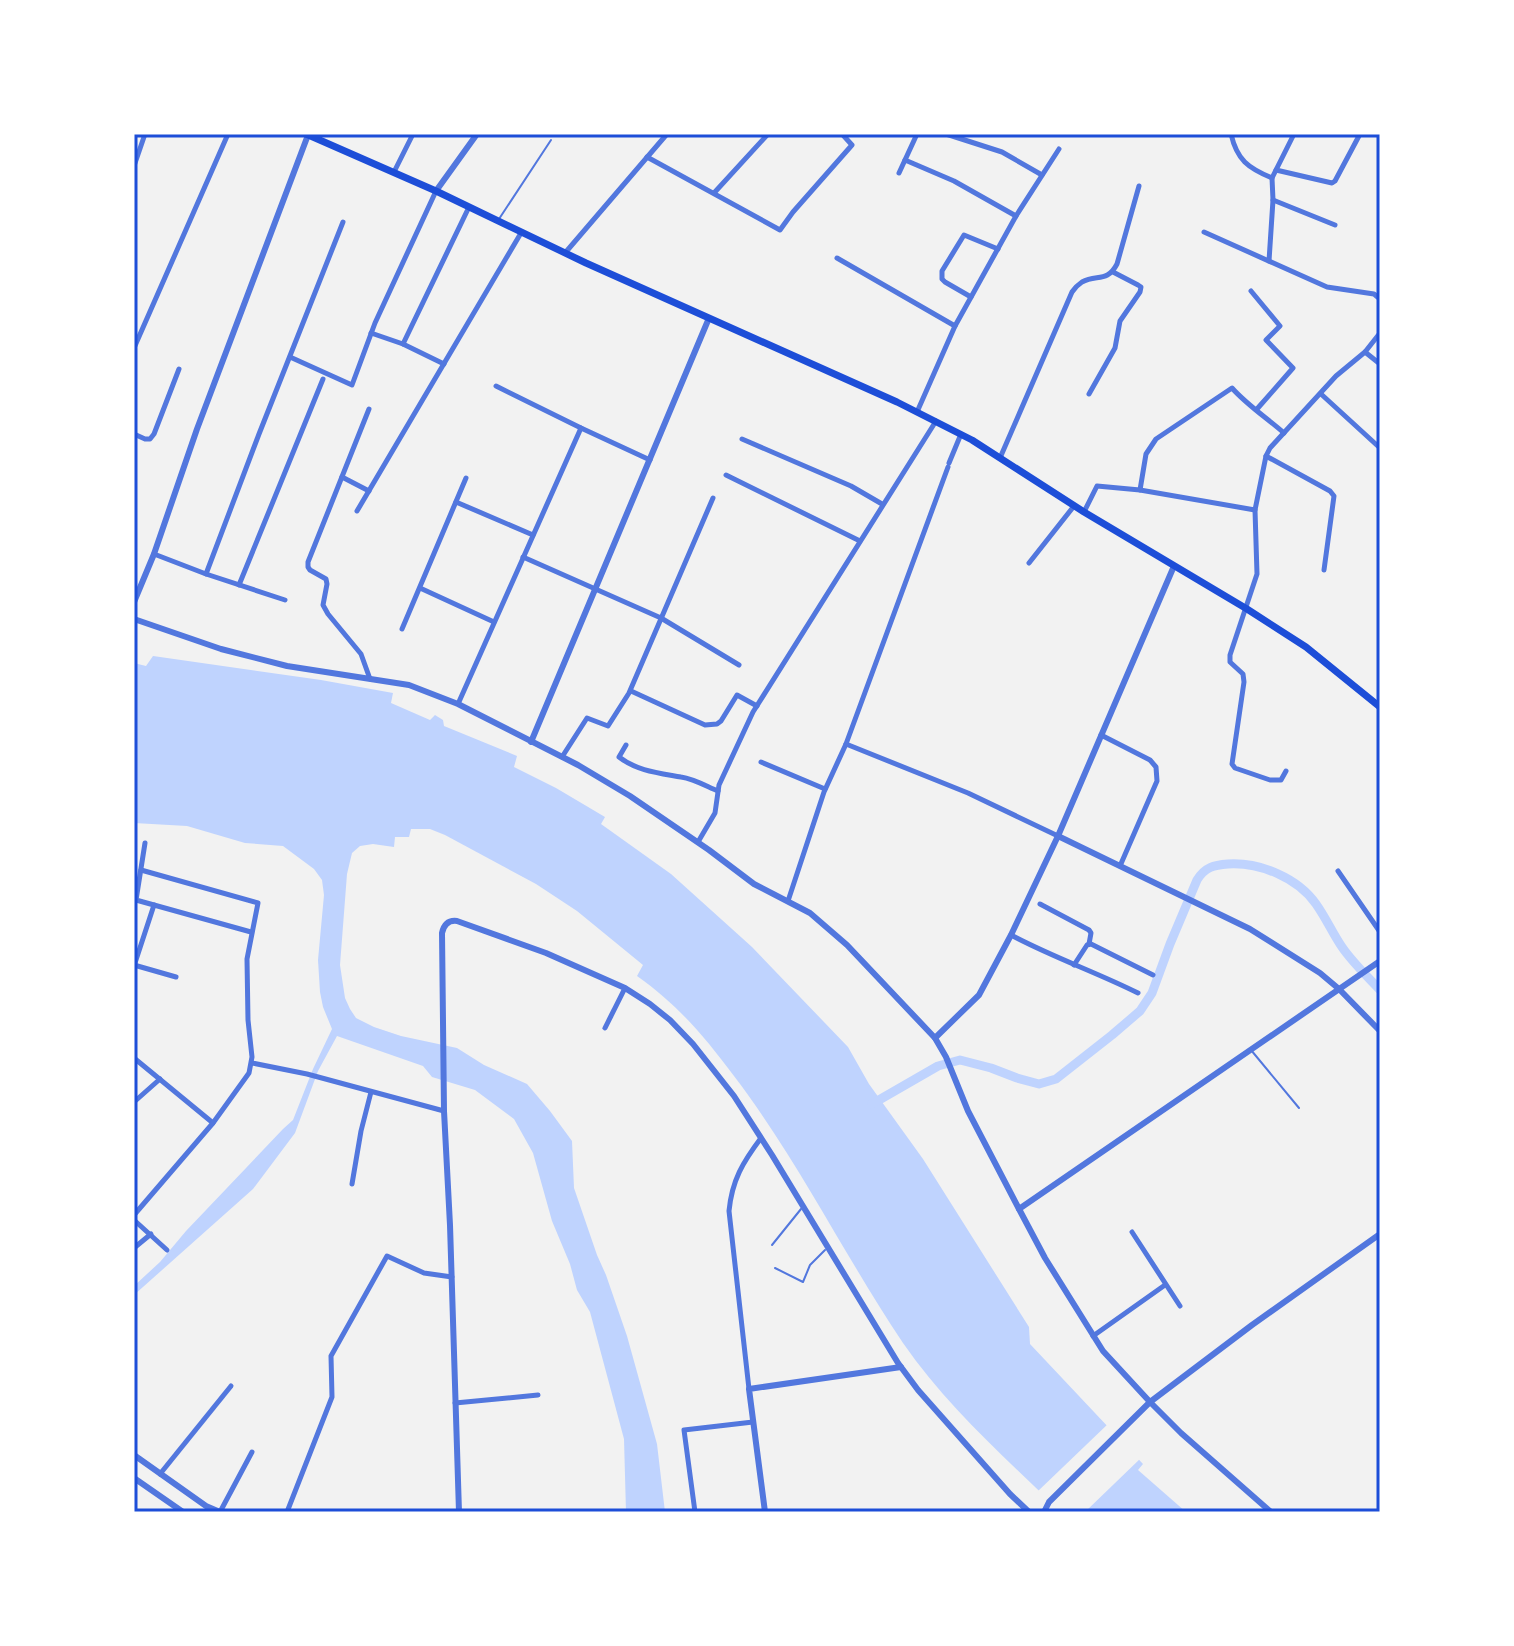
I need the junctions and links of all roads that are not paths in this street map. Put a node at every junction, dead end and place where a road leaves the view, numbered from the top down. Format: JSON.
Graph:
{"nodes":[{"id":1,"x":145,"y":134,"type":"edge"},
{"id":2,"x":228,"y":134,"type":"edge"},
{"id":3,"x":307,"y":134,"type":"edge"},
{"id":4,"x":413,"y":134,"type":"edge"},
{"id":5,"x":477,"y":134,"type":"edge"},
{"id":6,"x":667,"y":134,"type":"edge"},
{"id":7,"x":768,"y":134,"type":"edge"},
{"id":8,"x":842,"y":134,"type":"edge"},
{"id":9,"x":917,"y":134,"type":"edge"},
{"id":10,"x":946,"y":134,"type":"edge"},
{"id":11,"x":1231,"y":134,"type":"edge"},
{"id":12,"x":1294,"y":134,"type":"edge"},
{"id":13,"x":1360,"y":134,"type":"edge"},
{"id":14,"x":551,"y":140,"type":"dead end"},
{"id":15,"x":1059,"y":149,"type":"dead end"},
{"id":16,"x":647,"y":157,"type":"junction"},
{"id":17,"x":905,"y":160,"type":"junction"},
{"id":18,"x":134,"y":166,"type":"edge"},
{"id":19,"x":1276,"y":170,"type":"junction"},
{"id":20,"x":394,"y":172,"type":"junction"},
{"id":21,"x":899,"y":173,"type":"dead end"},
{"id":22,"x":1042,"y":175,"type":"junction"},
{"id":23,"x":1272,"y":178,"type":"junction"},
{"id":24,"x":1139,"y":186,"type":"dead end"},
{"id":25,"x":436,"y":191,"type":"junction"},
{"id":26,"x":714,"y":193,"type":"junction"},
{"id":27,"x":1273,"y":200,"type":"junction"},
{"id":28,"x":469,"y":207,"type":"junction"},
{"id":29,"x":1016,"y":216,"type":"junction"},
{"id":30,"x":497,"y":221,"type":"junction"},
{"id":31,"x":343,"y":222,"type":"dead end"},
{"id":32,"x":1335,"y":225,"type":"dead end"},
{"id":33,"x":1204,"y":232,"type":"dead end"},
{"id":34,"x":521,"y":233,"type":"junction"},
{"id":35,"x":998,"y":249,"type":"junction"},
{"id":36,"x":565,"y":253,"type":"junction"},
{"id":37,"x":837,"y":258,"type":"dead end"},
{"id":38,"x":1269,"y":261,"type":"junction"},
{"id":39,"x":1113,"y":272,"type":"junction"},
{"id":40,"x":1251,"y":291,"type":"dead end"},
{"id":41,"x":971,"y":297,"type":"junction"},
{"id":42,"x":1380,"y":299,"type":"edge"},
{"id":43,"x":709,"y":318,"type":"junction"},
{"id":44,"x":955,"y":326,"type":"junction"},
{"id":45,"x":371,"y":333,"type":"junction"},
{"id":46,"x":1380,"y":333,"type":"edge"},
{"id":47,"x":403,"y":344,"type":"junction"},
{"id":48,"x":134,"y":348,"type":"edge"},
{"id":49,"x":1365,"y":352,"type":"junction"},
{"id":50,"x":290,"y":357,"type":"junction"},
{"id":51,"x":444,"y":364,"type":"junction"},
{"id":52,"x":1380,"y":364,"type":"edge"},
{"id":53,"x":179,"y":369,"type":"dead end"},
{"id":54,"x":323,"y":379,"type":"dead end"},
{"id":55,"x":496,"y":386,"type":"dead end"},
{"id":56,"x":1089,"y":394,"type":"dead end"},
{"id":57,"x":1321,"y":394,"type":"junction"},
{"id":58,"x":369,"y":409,"type":"dead end"},
{"id":59,"x":1257,"y":409,"type":"junction"},
{"id":60,"x":917,"y":412,"type":"junction"},
{"id":61,"x":936,"y":421,"type":"junction"},
{"id":62,"x":581,"y":428,"type":"junction"},
{"id":63,"x":1284,"y":433,"type":"junction"},
{"id":64,"x":134,"y":434,"type":"edge"},
{"id":65,"x":961,"y":434,"type":"junction"},
{"id":66,"x":742,"y":439,"type":"dead end"},
{"id":67,"x":1380,"y":448,"type":"edge"},
{"id":68,"x":1266,"y":456,"type":"junction"},
{"id":69,"x":1000,"y":458,"type":"junction"},
{"id":70,"x":650,"y":460,"type":"junction"},
{"id":71,"x":726,"y":475,"type":"dead end"},
{"id":72,"x":342,"y":477,"type":"junction"},
{"id":73,"x":466,"y":478,"type":"dead end"},
{"id":74,"x":1140,"y":490,"type":"junction"},
{"id":75,"x":369,"y":491,"type":"junction"},
{"id":76,"x":713,"y":498,"type":"dead end"},
{"id":77,"x":456,"y":502,"type":"junction"},
{"id":78,"x":883,"y":504,"type":"junction"},
{"id":79,"x":1074,"y":506,"type":"junction"},
{"id":80,"x":1255,"y":510,"type":"junction"},
{"id":81,"x":357,"y":511,"type":"dead end"},
{"id":82,"x":1084,"y":512,"type":"junction"},
{"id":83,"x":533,"y":535,"type":"junction"},
{"id":84,"x":860,"y":541,"type":"junction"},
{"id":85,"x":154,"y":554,"type":"junction"},
{"id":86,"x":523,"y":557,"type":"junction"},
{"id":87,"x":1029,"y":563,"type":"dead end"},
{"id":88,"x":1174,"y":566,"type":"junction"},
{"id":89,"x":1324,"y":570,"type":"dead end"},
{"id":90,"x":206,"y":574,"type":"junction"},
{"id":91,"x":239,"y":585,"type":"junction"},
{"id":92,"x":420,"y":588,"type":"junction"},
{"id":93,"x":595,"y":590,"type":"junction"},
{"id":94,"x":285,"y":600,"type":"dead end"},
{"id":95,"x":134,"y":602,"type":"edge"},
{"id":96,"x":1247,"y":609,"type":"junction"},
{"id":97,"x":661,"y":618,"type":"junction"},
{"id":98,"x":134,"y":619,"type":"edge"},
{"id":99,"x":494,"y":622,"type":"junction"},
{"id":100,"x":402,"y":629,"type":"dead end"},
{"id":101,"x":739,"y":665,"type":"dead end"},
{"id":102,"x":370,"y":679,"type":"junction"},
{"id":103,"x":631,"y":691,"type":"junction"},
{"id":104,"x":458,"y":704,"type":"junction"},
{"id":105,"x":757,"y":706,"type":"junction"},
{"id":106,"x":1380,"y":707,"type":"edge"},
{"id":107,"x":1101,"y":735,"type":"junction"},
{"id":108,"x":531,"y":742,"type":"junction"},
{"id":109,"x":846,"y":744,"type":"junction"},
{"id":110,"x":626,"y":745,"type":"dead end"},
{"id":111,"x":562,"y":757,"type":"junction"},
{"id":112,"x":761,"y":762,"type":"dead end"},
{"id":113,"x":1286,"y":771,"type":"dead end"},
{"id":114,"x":825,"y":789,"type":"junction"},
{"id":115,"x":718,"y":791,"type":"junction"},
{"id":116,"x":1058,"y":836,"type":"junction"},
{"id":117,"x":698,"y":842,"type":"junction"},
{"id":118,"x":145,"y":843,"type":"dead end"},
{"id":119,"x":1120,"y":866,"type":"junction"},
{"id":120,"x":141,"y":870,"type":"junction"},
{"id":121,"x":1338,"y":871,"type":"dead end"},
{"id":122,"x":788,"y":901,"type":"junction"},
{"id":123,"x":1040,"y":904,"type":"dead end"},
{"id":124,"x":154,"y":905,"type":"junction"},
{"id":125,"x":251,"y":932,"type":"junction"},
{"id":126,"x":1380,"y":932,"type":"edge"},
{"id":127,"x":1011,"y":935,"type":"junction"},
{"id":128,"x":1089,"y":944,"type":"junction"},
{"id":129,"x":1380,"y":961,"type":"edge"},
{"id":130,"x":1074,"y":965,"type":"junction"},
{"id":131,"x":134,"y":966,"type":"edge"},
{"id":132,"x":1153,"y":975,"type":"dead end"},
{"id":133,"x":176,"y":977,"type":"dead end"},
{"id":134,"x":625,"y":988,"type":"junction"},
{"id":135,"x":1339,"y":989,"type":"junction"},
{"id":136,"x":1138,"y":993,"type":"dead end"},
{"id":137,"x":605,"y":1028,"type":"dead end"},
{"id":138,"x":1380,"y":1031,"type":"edge"},
{"id":139,"x":935,"y":1038,"type":"junction"},
{"id":140,"x":1251,"y":1049,"type":"junction"},
{"id":141,"x":134,"y":1058,"type":"edge"},
{"id":142,"x":252,"y":1063,"type":"junction"},
{"id":143,"x":160,"y":1079,"type":"junction"},
{"id":144,"x":371,"y":1092,"type":"junction"},
{"id":145,"x":134,"y":1102,"type":"edge"},
{"id":146,"x":1299,"y":1108,"type":"dead end"},
{"id":147,"x":444,"y":1111,"type":"junction"},
{"id":148,"x":213,"y":1123,"type":"junction"},
{"id":149,"x":761,"y":1138,"type":"junction"},
{"id":150,"x":352,"y":1184,"type":"dead end"},
{"id":151,"x":804,"y":1206,"type":"junction"},
{"id":152,"x":1019,"y":1209,"type":"junction"},
{"id":153,"x":134,"y":1217,"type":"edge"},
{"id":154,"x":1132,"y":1232,"type":"dead end"},
{"id":155,"x":151,"y":1234,"type":"junction"},
{"id":156,"x":1380,"y":1234,"type":"edge"},
{"id":157,"x":772,"y":1245,"type":"dead end"},
{"id":158,"x":828,"y":1246,"type":"junction"},
{"id":159,"x":134,"y":1248,"type":"edge"},
{"id":160,"x":167,"y":1250,"type":"dead end"},
{"id":161,"x":775,"y":1268,"type":"dead end"},
{"id":162,"x":452,"y":1277,"type":"junction"},
{"id":163,"x":1165,"y":1285,"type":"junction"},
{"id":164,"x":1180,"y":1306,"type":"dead end"},
{"id":165,"x":1093,"y":1336,"type":"junction"},
{"id":166,"x":901,"y":1367,"type":"junction"},
{"id":167,"x":231,"y":1386,"type":"dead end"},
{"id":168,"x":749,"y":1389,"type":"junction"},
{"id":169,"x":538,"y":1395,"type":"dead end"},
{"id":170,"x":1150,"y":1402,"type":"junction"},
{"id":171,"x":455,"y":1403,"type":"junction"},
{"id":172,"x":753,"y":1422,"type":"junction"},
{"id":173,"x":252,"y":1452,"type":"dead end"},
{"id":174,"x":134,"y":1455,"type":"edge"},
{"id":175,"x":160,"y":1474,"type":"junction"},
{"id":176,"x":134,"y":1478,"type":"edge"},
{"id":177,"x":183,"y":1512,"type":"edge"},
{"id":178,"x":220,"y":1512,"type":"edge"},
{"id":179,"x":287,"y":1512,"type":"edge"},
{"id":180,"x":459,"y":1512,"type":"edge"},
{"id":181,"x":695,"y":1512,"type":"edge"},
{"id":182,"x":765,"y":1512,"type":"edge"},
{"id":183,"x":1029,"y":1512,"type":"edge"},
{"id":184,"x":1044,"y":1512,"type":"edge"},
{"id":185,"x":1271,"y":1512,"type":"edge"}],
"edges":[{"from":1,"to":18,"type":"street"},
{"from":2,"to":48,"type":"street"},
{"from":3,"to":20,"type":"main road"},
{"from":3,"to":85,"type":"street"},
{"from":4,"to":20,"type":"street"},
{"from":5,"to":25,"type":"street"},
{"from":6,"to":16,"type":"street"},
{"from":7,"to":26,"type":"street"},
{"from":8,"to":26,"type":"street"},
{"from":9,"to":17,"type":"street"},
{"from":10,"to":22,"type":"street"},
{"from":11,"to":23,"type":"street"},
{"from":12,"to":19,"type":"street"},
{"from":13,"to":19,"type":"street"},
{"from":14,"to":30,"type":"lane"},
{"from":15,"to":22,"type":"street"},
{"from":16,"to":26,"type":"street"},
{"from":16,"to":36,"type":"street"},
{"from":17,"to":21,"type":"street"},
{"from":17,"to":29,"type":"street"},
{"from":19,"to":23,"type":"street"},
{"from":20,"to":25,"type":"main road"},
{"from":22,"to":29,"type":"street"},
{"from":23,"to":27,"type":"street"},
{"from":24,"to":39,"type":"street"},
{"from":25,"to":28,"type":"main road"},
{"from":25,"to":45,"type":"street"},
{"from":27,"to":32,"type":"street"},
{"from":27,"to":38,"type":"street"},
{"from":28,"to":30,"type":"main road"},
{"from":28,"to":47,"type":"street"},
{"from":29,"to":35,"type":"street"},
{"from":30,"to":34,"type":"main road"},
{"from":31,"to":50,"type":"street"},
{"from":33,"to":38,"type":"street"},
{"from":34,"to":36,"type":"main road"},
{"from":34,"to":51,"type":"street"},
{"from":35,"to":41,"type":"street"},
{"from":35,"to":41,"type":"street"},
{"from":36,"to":43,"type":"main road"},
{"from":37,"to":44,"type":"street"},
{"from":38,"to":42,"type":"street"},
{"from":39,"to":56,"type":"street"},
{"from":39,"to":69,"type":"street"},
{"from":40,"to":59,"type":"street"},
{"from":41,"to":44,"type":"street"},
{"from":43,"to":60,"type":"main road"},
{"from":43,"to":70,"type":"street"},
{"from":44,"to":60,"type":"street"},
{"from":45,"to":47,"type":"street"},
{"from":45,"to":50,"type":"street"},
{"from":46,"to":49,"type":"street"},
{"from":47,"to":51,"type":"street"},
{"from":49,"to":52,"type":"street"},
{"from":49,"to":57,"type":"street"},
{"from":50,"to":90,"type":"street"},
{"from":51,"to":75,"type":"street"},
{"from":53,"to":64,"type":"street"},
{"from":54,"to":91,"type":"street"},
{"from":55,"to":62,"type":"street"},
{"from":57,"to":63,"type":"street"},
{"from":57,"to":67,"type":"street"},
{"from":58,"to":72,"type":"street"},
{"from":59,"to":63,"type":"street"},
{"from":59,"to":74,"type":"street"},
{"from":60,"to":61,"type":"main road"},
{"from":61,"to":65,"type":"main road"},
{"from":61,"to":78,"type":"street"},
{"from":62,"to":70,"type":"street"},
{"from":62,"to":83,"type":"street"},
{"from":63,"to":68,"type":"street"},
{"from":65,"to":69,"type":"main road"},
{"from":65,"to":109,"type":"street"},
{"from":66,"to":78,"type":"street"},
{"from":68,"to":80,"type":"street"},
{"from":68,"to":89,"type":"street"},
{"from":69,"to":79,"type":"main road"},
{"from":70,"to":93,"type":"street"},
{"from":71,"to":84,"type":"street"},
{"from":72,"to":75,"type":"street"},
{"from":72,"to":102,"type":"street"},
{"from":73,"to":77,"type":"street"},
{"from":74,"to":80,"type":"street"},
{"from":74,"to":82,"type":"street"},
{"from":75,"to":81,"type":"street"},
{"from":76,"to":97,"type":"street"},
{"from":77,"to":83,"type":"street"},
{"from":77,"to":92,"type":"street"},
{"from":78,"to":84,"type":"street"},
{"from":79,"to":82,"type":"main road"},
{"from":79,"to":87,"type":"street"},
{"from":80,"to":96,"type":"street"},
{"from":82,"to":88,"type":"main road"},
{"from":83,"to":86,"type":"street"},
{"from":84,"to":105,"type":"street"},
{"from":85,"to":90,"type":"street"},
{"from":85,"to":95,"type":"street"},
{"from":86,"to":93,"type":"street"},
{"from":86,"to":99,"type":"street"},
{"from":88,"to":96,"type":"main road"},
{"from":88,"to":107,"type":"street"},
{"from":90,"to":91,"type":"street"},
{"from":91,"to":94,"type":"street"},
{"from":92,"to":99,"type":"street"},
{"from":92,"to":100,"type":"street"},
{"from":93,"to":97,"type":"street"},
{"from":93,"to":108,"type":"street"},
{"from":96,"to":106,"type":"main road"},
{"from":96,"to":113,"type":"street"},
{"from":97,"to":101,"type":"street"},
{"from":97,"to":103,"type":"street"},
{"from":98,"to":102,"type":"street"},
{"from":99,"to":104,"type":"street"},
{"from":102,"to":104,"type":"street"},
{"from":103,"to":105,"type":"street"},
{"from":103,"to":111,"type":"street"},
{"from":104,"to":108,"type":"street"},
{"from":105,"to":115,"type":"street"},
{"from":107,"to":116,"type":"street"},
{"from":107,"to":119,"type":"street"},
{"from":108,"to":111,"type":"street"},
{"from":109,"to":114,"type":"street"},
{"from":109,"to":116,"type":"street"},
{"from":110,"to":115,"type":"street"},
{"from":111,"to":117,"type":"street"},
{"from":112,"to":114,"type":"street"},
{"from":114,"to":122,"type":"street"},
{"from":115,"to":117,"type":"street"},
{"from":116,"to":119,"type":"street"},
{"from":116,"to":127,"type":"street"},
{"from":117,"to":122,"type":"street"},
{"from":118,"to":120,"type":"street"},
{"from":119,"to":135,"type":"street"},
{"from":120,"to":124,"type":"street"},
{"from":120,"to":125,"type":"street"},
{"from":121,"to":126,"type":"street"},
{"from":122,"to":139,"type":"street"},
{"from":123,"to":128,"type":"street"},
{"from":124,"to":125,"type":"street"},
{"from":124,"to":131,"type":"street"},
{"from":125,"to":142,"type":"street"},
{"from":127,"to":130,"type":"street"},
{"from":127,"to":139,"type":"street"},
{"from":128,"to":130,"type":"street"},
{"from":128,"to":132,"type":"street"},
{"from":129,"to":135,"type":"street"},
{"from":130,"to":136,"type":"street"},
{"from":131,"to":133,"type":"street"},
{"from":134,"to":137,"type":"street"},
{"from":134,"to":147,"type":"street"},
{"from":134,"to":149,"type":"street"},
{"from":135,"to":138,"type":"street"},
{"from":135,"to":140,"type":"street"},
{"from":139,"to":152,"type":"street"},
{"from":140,"to":146,"type":"lane"},
{"from":140,"to":152,"type":"street"},
{"from":141,"to":143,"type":"street"},
{"from":142,"to":144,"type":"street"},
{"from":142,"to":148,"type":"street"},
{"from":143,"to":145,"type":"street"},
{"from":143,"to":148,"type":"street"},
{"from":144,"to":147,"type":"street"},
{"from":144,"to":150,"type":"street"},
{"from":147,"to":162,"type":"street"},
{"from":148,"to":153,"type":"street"},
{"from":149,"to":151,"type":"street"},
{"from":149,"to":168,"type":"street"},
{"from":151,"to":157,"type":"lane"},
{"from":151,"to":158,"type":"street"},
{"from":152,"to":165,"type":"street"},
{"from":153,"to":155,"type":"street"},
{"from":154,"to":163,"type":"street"},
{"from":155,"to":159,"type":"street"},
{"from":155,"to":160,"type":"street"},
{"from":156,"to":170,"type":"street"},
{"from":158,"to":161,"type":"lane"},
{"from":158,"to":166,"type":"street"},
{"from":162,"to":171,"type":"street"},
{"from":162,"to":179,"type":"street"},
{"from":163,"to":164,"type":"street"},
{"from":163,"to":165,"type":"street"},
{"from":165,"to":170,"type":"street"},
{"from":166,"to":168,"type":"street"},
{"from":166,"to":183,"type":"street"},
{"from":167,"to":175,"type":"street"},
{"from":168,"to":172,"type":"street"},
{"from":169,"to":171,"type":"street"},
{"from":170,"to":184,"type":"street"},
{"from":170,"to":185,"type":"street"},
{"from":171,"to":180,"type":"street"},
{"from":172,"to":181,"type":"street"},
{"from":172,"to":182,"type":"street"},
{"from":173,"to":178,"type":"street"},
{"from":174,"to":175,"type":"street"},
{"from":175,"to":178,"type":"street"},
{"from":176,"to":177,"type":"street"}]}
